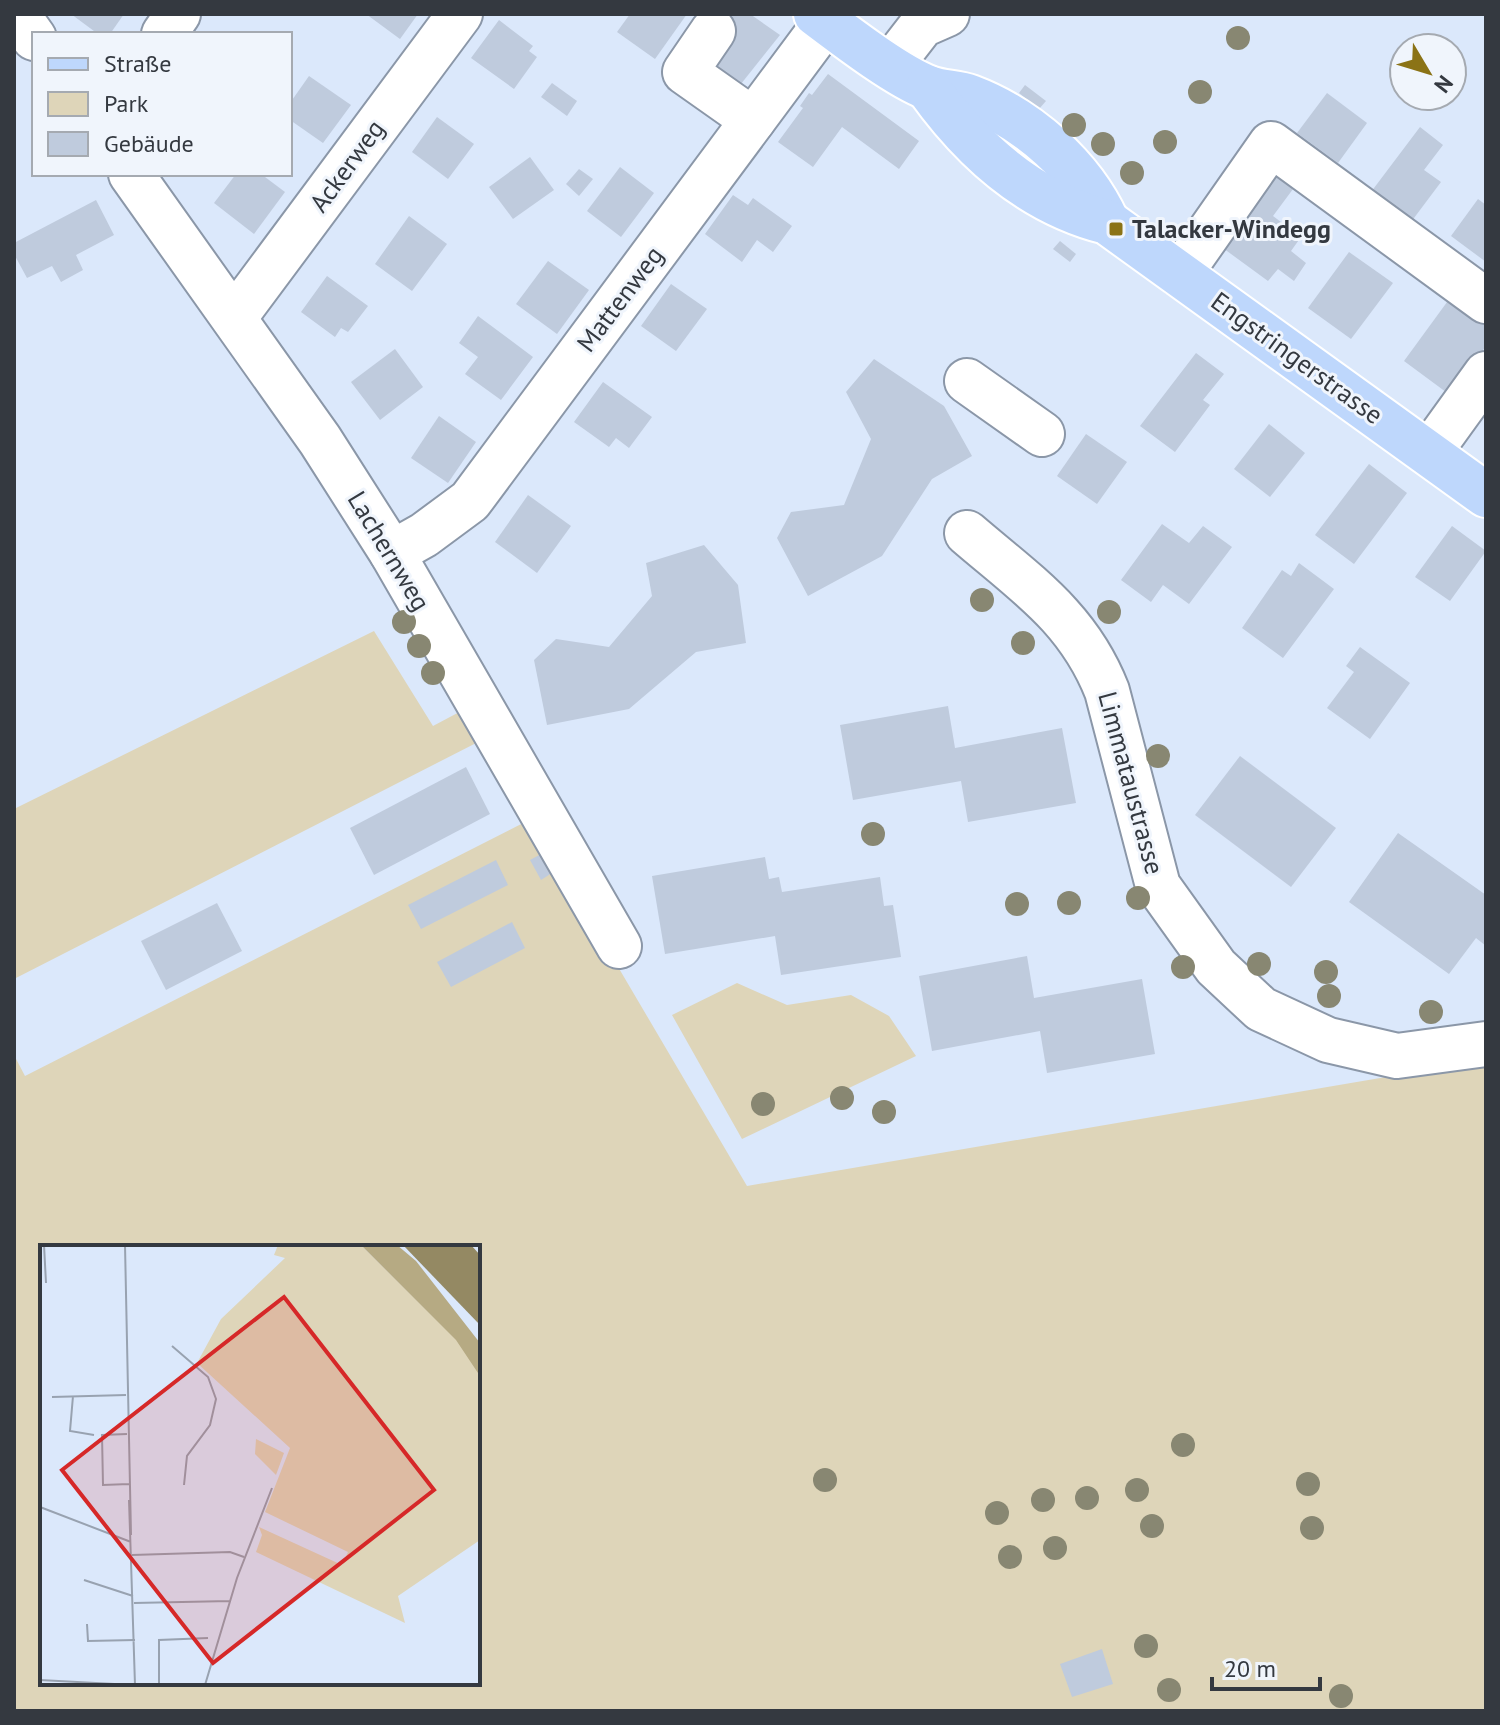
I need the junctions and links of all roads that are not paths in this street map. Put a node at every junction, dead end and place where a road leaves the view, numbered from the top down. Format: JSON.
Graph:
{"nodes":[{"id":1,"x":17,"y":14,"type":"edge"},
{"id":2,"x":178,"y":14,"type":"edge"},
{"id":3,"x":460,"y":14,"type":"edge"},
{"id":4,"x":947,"y":14,"type":"edge"},
{"id":5,"x":821,"y":18,"type":"edge"},
{"id":6,"x":713,"y":31,"type":"dead end"},
{"id":7,"x":165,"y":32,"type":"edge"},
{"id":8,"x":32,"y":35,"type":"edge"},
{"id":9,"x":891,"y":65,"type":"junction"},
{"id":10,"x":753,"y":120,"type":"junction"},
{"id":11,"x":132,"y":176,"type":"edge"},
{"id":12,"x":1180,"y":274,"type":"junction"},
{"id":13,"x":1486,"y":301,"type":"edge"},
{"id":14,"x":234,"y":318,"type":"junction"},
{"id":15,"x":1486,"y":374,"type":"edge"},
{"id":16,"x":967,"y":381,"type":"dead end"},
{"id":17,"x":1042,"y":434,"type":"dead end"},
{"id":18,"x":1429,"y":453,"type":"junction"},
{"id":19,"x":1486,"y":495,"type":"edge"},
{"id":20,"x":967,"y":533,"type":"dead end"},
{"id":21,"x":392,"y":553,"type":"junction"},
{"id":22,"x":619,"y":946,"type":"dead end"},
{"id":23,"x":1486,"y":1044,"type":"edge"}],
"edges":[{"from":1,"to":8,"type":"street"},
{"from":2,"to":7,"type":"street"},
{"from":3,"to":14,"type":"street","name":"Ackerweg"},
{"from":4,"to":9,"type":"street"},
{"from":5,"to":9,"type":"main road","name":"Engstringerstrasse"},
{"from":5,"to":10,"type":"street","name":"Mattenweg"},
{"from":6,"to":10,"type":"street"},
{"from":9,"to":12,"type":"main road","name":"Engstringerstrasse"},
{"from":10,"to":21,"type":"street","name":"Mattenweg"},
{"from":11,"to":14,"type":"street","name":"Lachernweg"},
{"from":12,"to":13,"type":"street"},
{"from":12,"to":18,"type":"main road","name":"Engstringerstrasse"},
{"from":14,"to":21,"type":"street","name":"Lachernweg"},
{"from":15,"to":18,"type":"street"},
{"from":16,"to":17,"type":"street"},
{"from":18,"to":19,"type":"main road","name":"Engstringerstrasse"},
{"from":20,"to":23,"type":"street","name":"Limmataustrasse"},
{"from":21,"to":22,"type":"street","name":"Lachernweg"}]}
